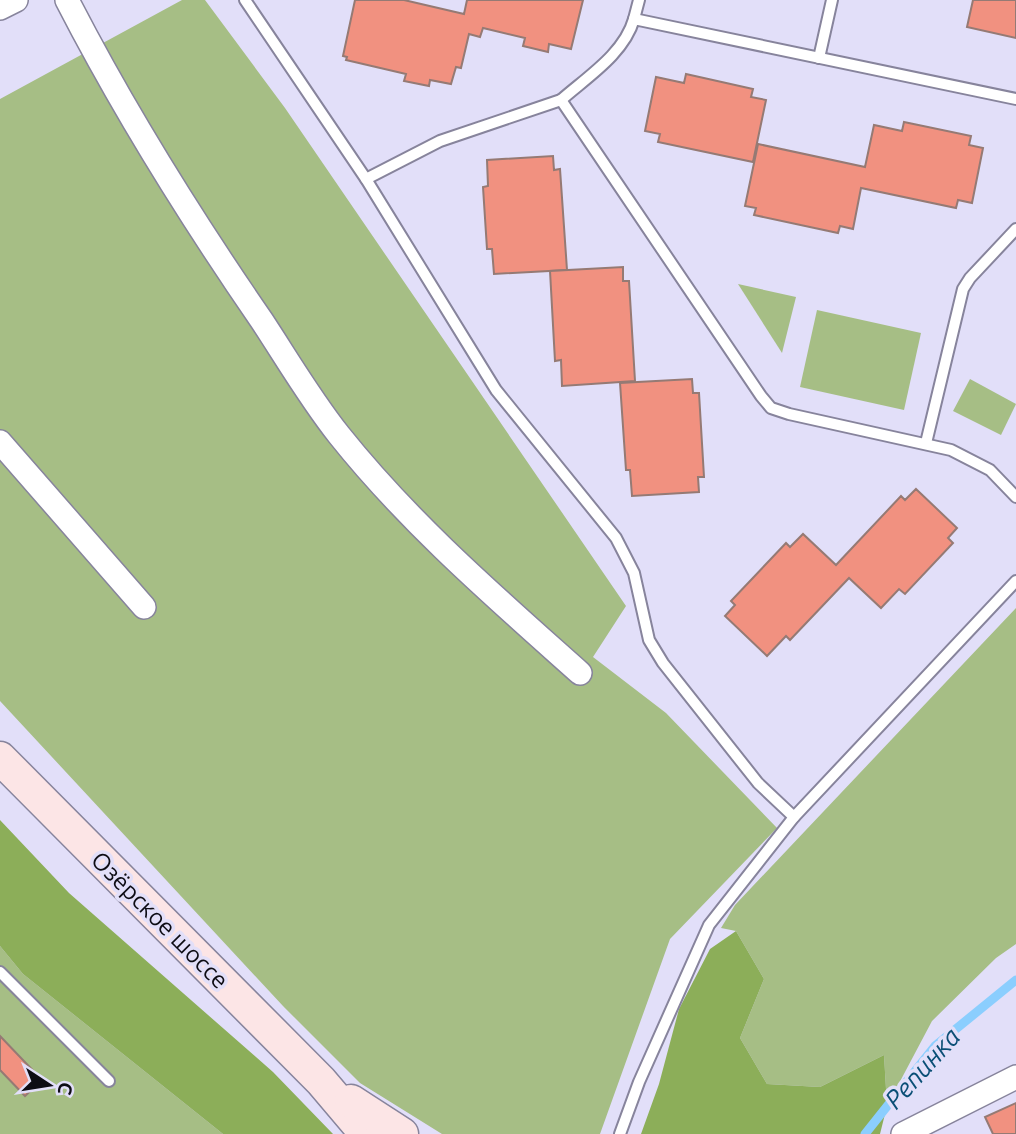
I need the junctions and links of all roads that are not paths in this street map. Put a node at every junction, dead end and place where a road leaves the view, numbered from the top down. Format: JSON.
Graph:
{"nodes":[{"id":1,"x":16,"y":0,"type":"edge"},
{"id":2,"x":67,"y":0,"type":"edge"},
{"id":3,"x":245,"y":0,"type":"edge"},
{"id":4,"x":639,"y":0,"type":"edge"},
{"id":5,"x":832,"y":0,"type":"edge"},
{"id":6,"x":0,"y":8,"type":"edge"},
{"id":7,"x":634,"y":19,"type":"junction"},
{"id":8,"x":819,"y":58,"type":"junction"},
{"id":9,"x":1016,"y":99,"type":"edge"},
{"id":10,"x":561,"y":100,"type":"junction"},
{"id":11,"x":366,"y":179,"type":"junction"},
{"id":12,"x":1016,"y":229,"type":"edge"},
{"id":13,"x":0,"y":442,"type":"edge"},
{"id":14,"x":926,"y":443,"type":"junction"},
{"id":15,"x":1016,"y":497,"type":"edge"},
{"id":16,"x":1016,"y":581,"type":"edge"},
{"id":17,"x":144,"y":607,"type":"dead end"},
{"id":18,"x":580,"y":673,"type":"dead end"},
{"id":19,"x":0,"y":758,"type":"edge"},
{"id":20,"x":794,"y":817,"type":"junction"},
{"id":21,"x":0,"y":972,"type":"edge"},
{"id":22,"x":1016,"y":1077,"type":"edge"},
{"id":23,"x":109,"y":1081,"type":"dead end"},
{"id":24,"x":321,"y":1081,"type":"junction"},
{"id":25,"x":366,"y":1134,"type":"edge"},
{"id":26,"x":402,"y":1134,"type":"edge"},
{"id":27,"x":620,"y":1134,"type":"edge"},
{"id":28,"x":903,"y":1134,"type":"edge"}],
"edges":[{"from":1,"to":6,"type":"street"},
{"from":2,"to":18,"type":"street"},
{"from":3,"to":11,"type":"lane"},
{"from":4,"to":7,"type":"lane"},
{"from":5,"to":8,"type":"lane"},
{"from":7,"to":8,"type":"lane"},
{"from":7,"to":10,"type":"lane"},
{"from":8,"to":9,"type":"lane"},
{"from":10,"to":11,"type":"lane"},
{"from":10,"to":14,"type":"lane"},
{"from":11,"to":20,"type":"lane"},
{"from":12,"to":14,"type":"lane"},
{"from":13,"to":17,"type":"street"},
{"from":14,"to":15,"type":"lane"},
{"from":16,"to":20,"type":"lane"},
{"from":19,"to":24,"type":"main road","name":"Озёрское шоссе"},
{"from":20,"to":27,"type":"lane"},
{"from":21,"to":23,"type":"lane"},
{"from":22,"to":28,"type":"street"},
{"from":24,"to":25,"type":"main road"},
{"from":24,"to":26,"type":"main road"}]}
